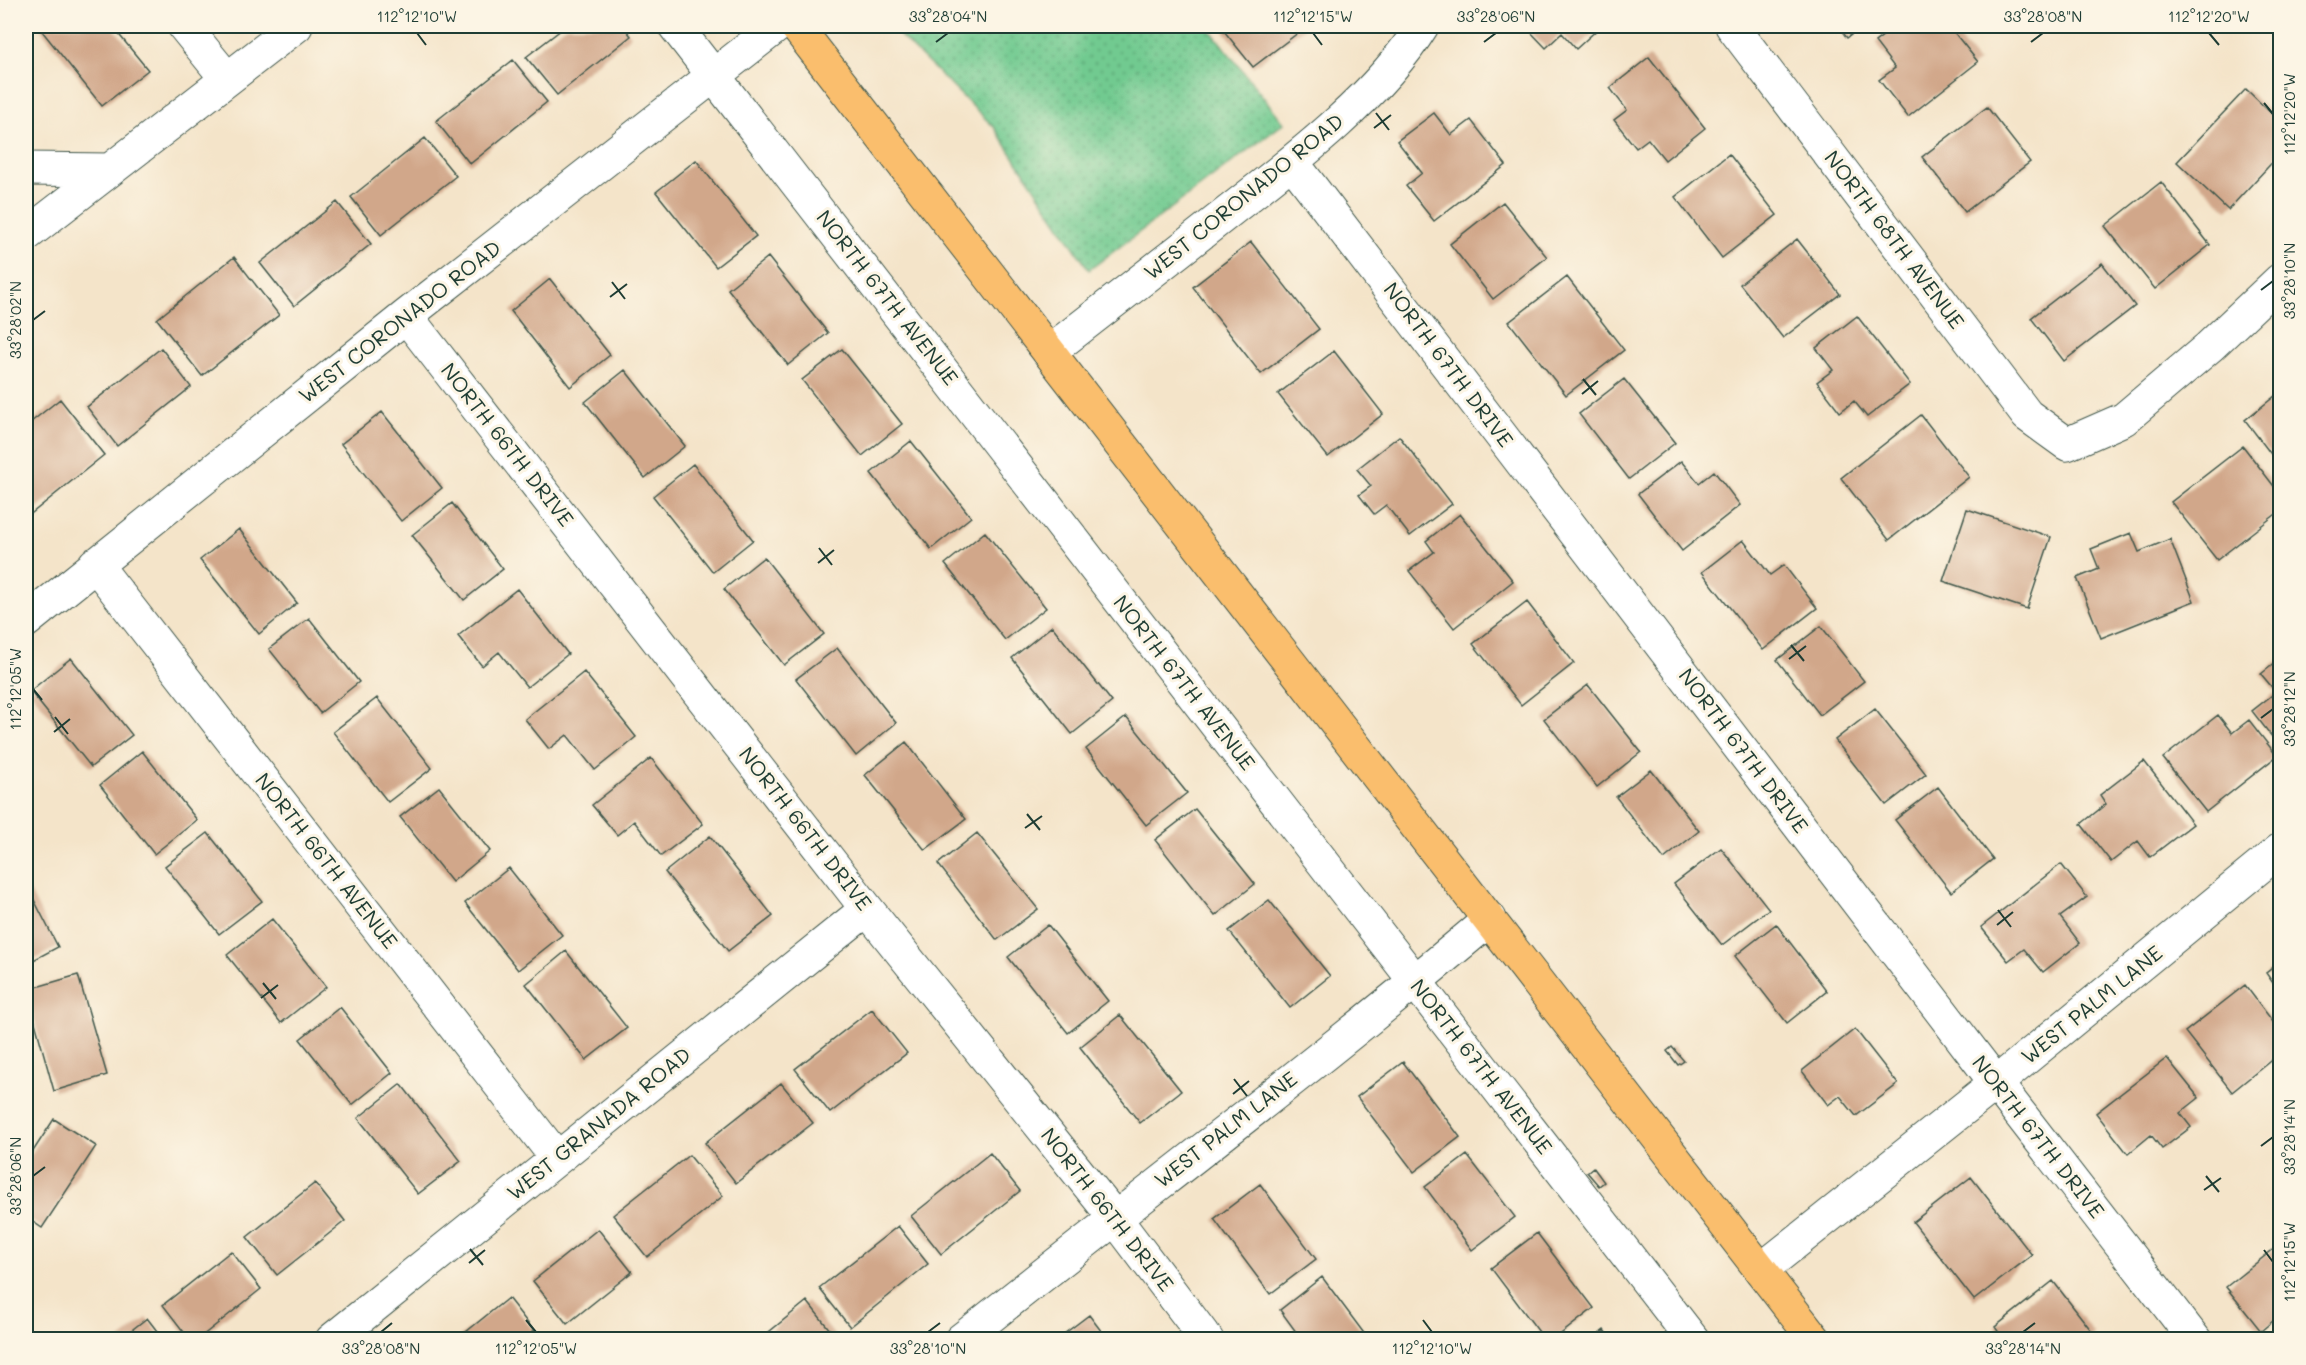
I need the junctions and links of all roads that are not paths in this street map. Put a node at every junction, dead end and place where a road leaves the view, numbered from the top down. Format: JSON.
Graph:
{"nodes":[{"id":1,"x":184,"y":26,"type":"edge"},
{"id":2,"x":296,"y":26,"type":"edge"},
{"id":3,"x":675,"y":26,"type":"edge"},
{"id":4,"x":777,"y":26,"type":"edge"},
{"id":5,"x":796,"y":26,"type":"edge"},
{"id":6,"x":1422,"y":26,"type":"edge"},
{"id":7,"x":1732,"y":26,"type":"edge"},
{"id":8,"x":714,"y":75,"type":"junction"},
{"id":9,"x":227,"y":79,"type":"junction"},
{"id":10,"x":1293,"y":162,"type":"junction"},
{"id":11,"x":26,"y":169,"type":"edge"},
{"id":12,"x":110,"y":170,"type":"junction"},
{"id":13,"x":26,"y":235,"type":"edge"},
{"id":14,"x":2280,"y":280,"type":"edge"},
{"id":15,"x":406,"y":316,"type":"junction"},
{"id":16,"x":1049,"y":352,"type":"junction"},
{"id":17,"x":95,"y":564,"type":"junction"},
{"id":18,"x":26,"y":621,"type":"edge"},
{"id":19,"x":2280,"y":850,"type":"edge"},
{"id":20,"x":867,"y":909,"type":"junction"},
{"id":21,"x":1490,"y":919,"type":"junction"},
{"id":22,"x":1415,"y":983,"type":"junction"},
{"id":23,"x":1996,"y":1083,"type":"junction"},
{"id":24,"x":556,"y":1157,"type":"junction"},
{"id":25,"x":1114,"y":1217,"type":"junction"},
{"id":26,"x":1761,"y":1270,"type":"junction"},
{"id":27,"x":332,"y":1340,"type":"edge"},
{"id":28,"x":961,"y":1340,"type":"edge"},
{"id":29,"x":1208,"y":1340,"type":"edge"},
{"id":30,"x":1694,"y":1340,"type":"edge"},
{"id":31,"x":1815,"y":1340,"type":"edge"},
{"id":32,"x":2195,"y":1340,"type":"edge"}],
"edges":[{"from":1,"to":9,"type":"street"},
{"from":2,"to":9,"type":"street"},
{"from":3,"to":8,"type":"street","name":"NORTH 67TH AVENUE"},
{"from":4,"to":8,"type":"street","name":"WEST CORONADO ROAD"},
{"from":5,"to":16,"type":"main road"},
{"from":6,"to":10,"type":"street","name":"WEST CORONADO ROAD"},
{"from":7,"to":14,"type":"street","name":"NORTH 68TH AVENUE"},
{"from":8,"to":15,"type":"street","name":"WEST CORONADO ROAD"},
{"from":8,"to":22,"type":"street","name":"NORTH 67TH AVENUE"},
{"from":9,"to":12,"type":"street"},
{"from":10,"to":16,"type":"street","name":"WEST CORONADO ROAD"},
{"from":10,"to":23,"type":"street","name":"NORTH 67TH DRIVE"},
{"from":11,"to":12,"type":"street"},
{"from":12,"to":13,"type":"street"},
{"from":15,"to":17,"type":"street","name":"WEST CORONADO ROAD"},
{"from":15,"to":20,"type":"street","name":"NORTH 66TH DRIVE"},
{"from":16,"to":21,"type":"main road"},
{"from":17,"to":18,"type":"street","name":"WEST CORONADO ROAD"},
{"from":17,"to":24,"type":"street","name":"NORTH 66TH AVENUE"},
{"from":19,"to":23,"type":"street","name":"WEST PALM LANE"},
{"from":20,"to":24,"type":"street","name":"WEST GRANADA ROAD"},
{"from":20,"to":25,"type":"street","name":"NORTH 66TH DRIVE"},
{"from":21,"to":22,"type":"street","name":"WEST PALM LANE"},
{"from":21,"to":26,"type":"main road"},
{"from":22,"to":25,"type":"street","name":"WEST PALM LANE"},
{"from":22,"to":30,"type":"street","name":"NORTH 67TH AVENUE"},
{"from":23,"to":26,"type":"street","name":"WEST PALM LANE"},
{"from":23,"to":32,"type":"street","name":"NORTH 67TH DRIVE"},
{"from":24,"to":27,"type":"street","name":"WEST GRANADA ROAD"},
{"from":25,"to":28,"type":"street","name":"WEST PALM LANE"},
{"from":25,"to":29,"type":"street","name":"NORTH 66TH DRIVE"},
{"from":26,"to":31,"type":"main road"}]}
